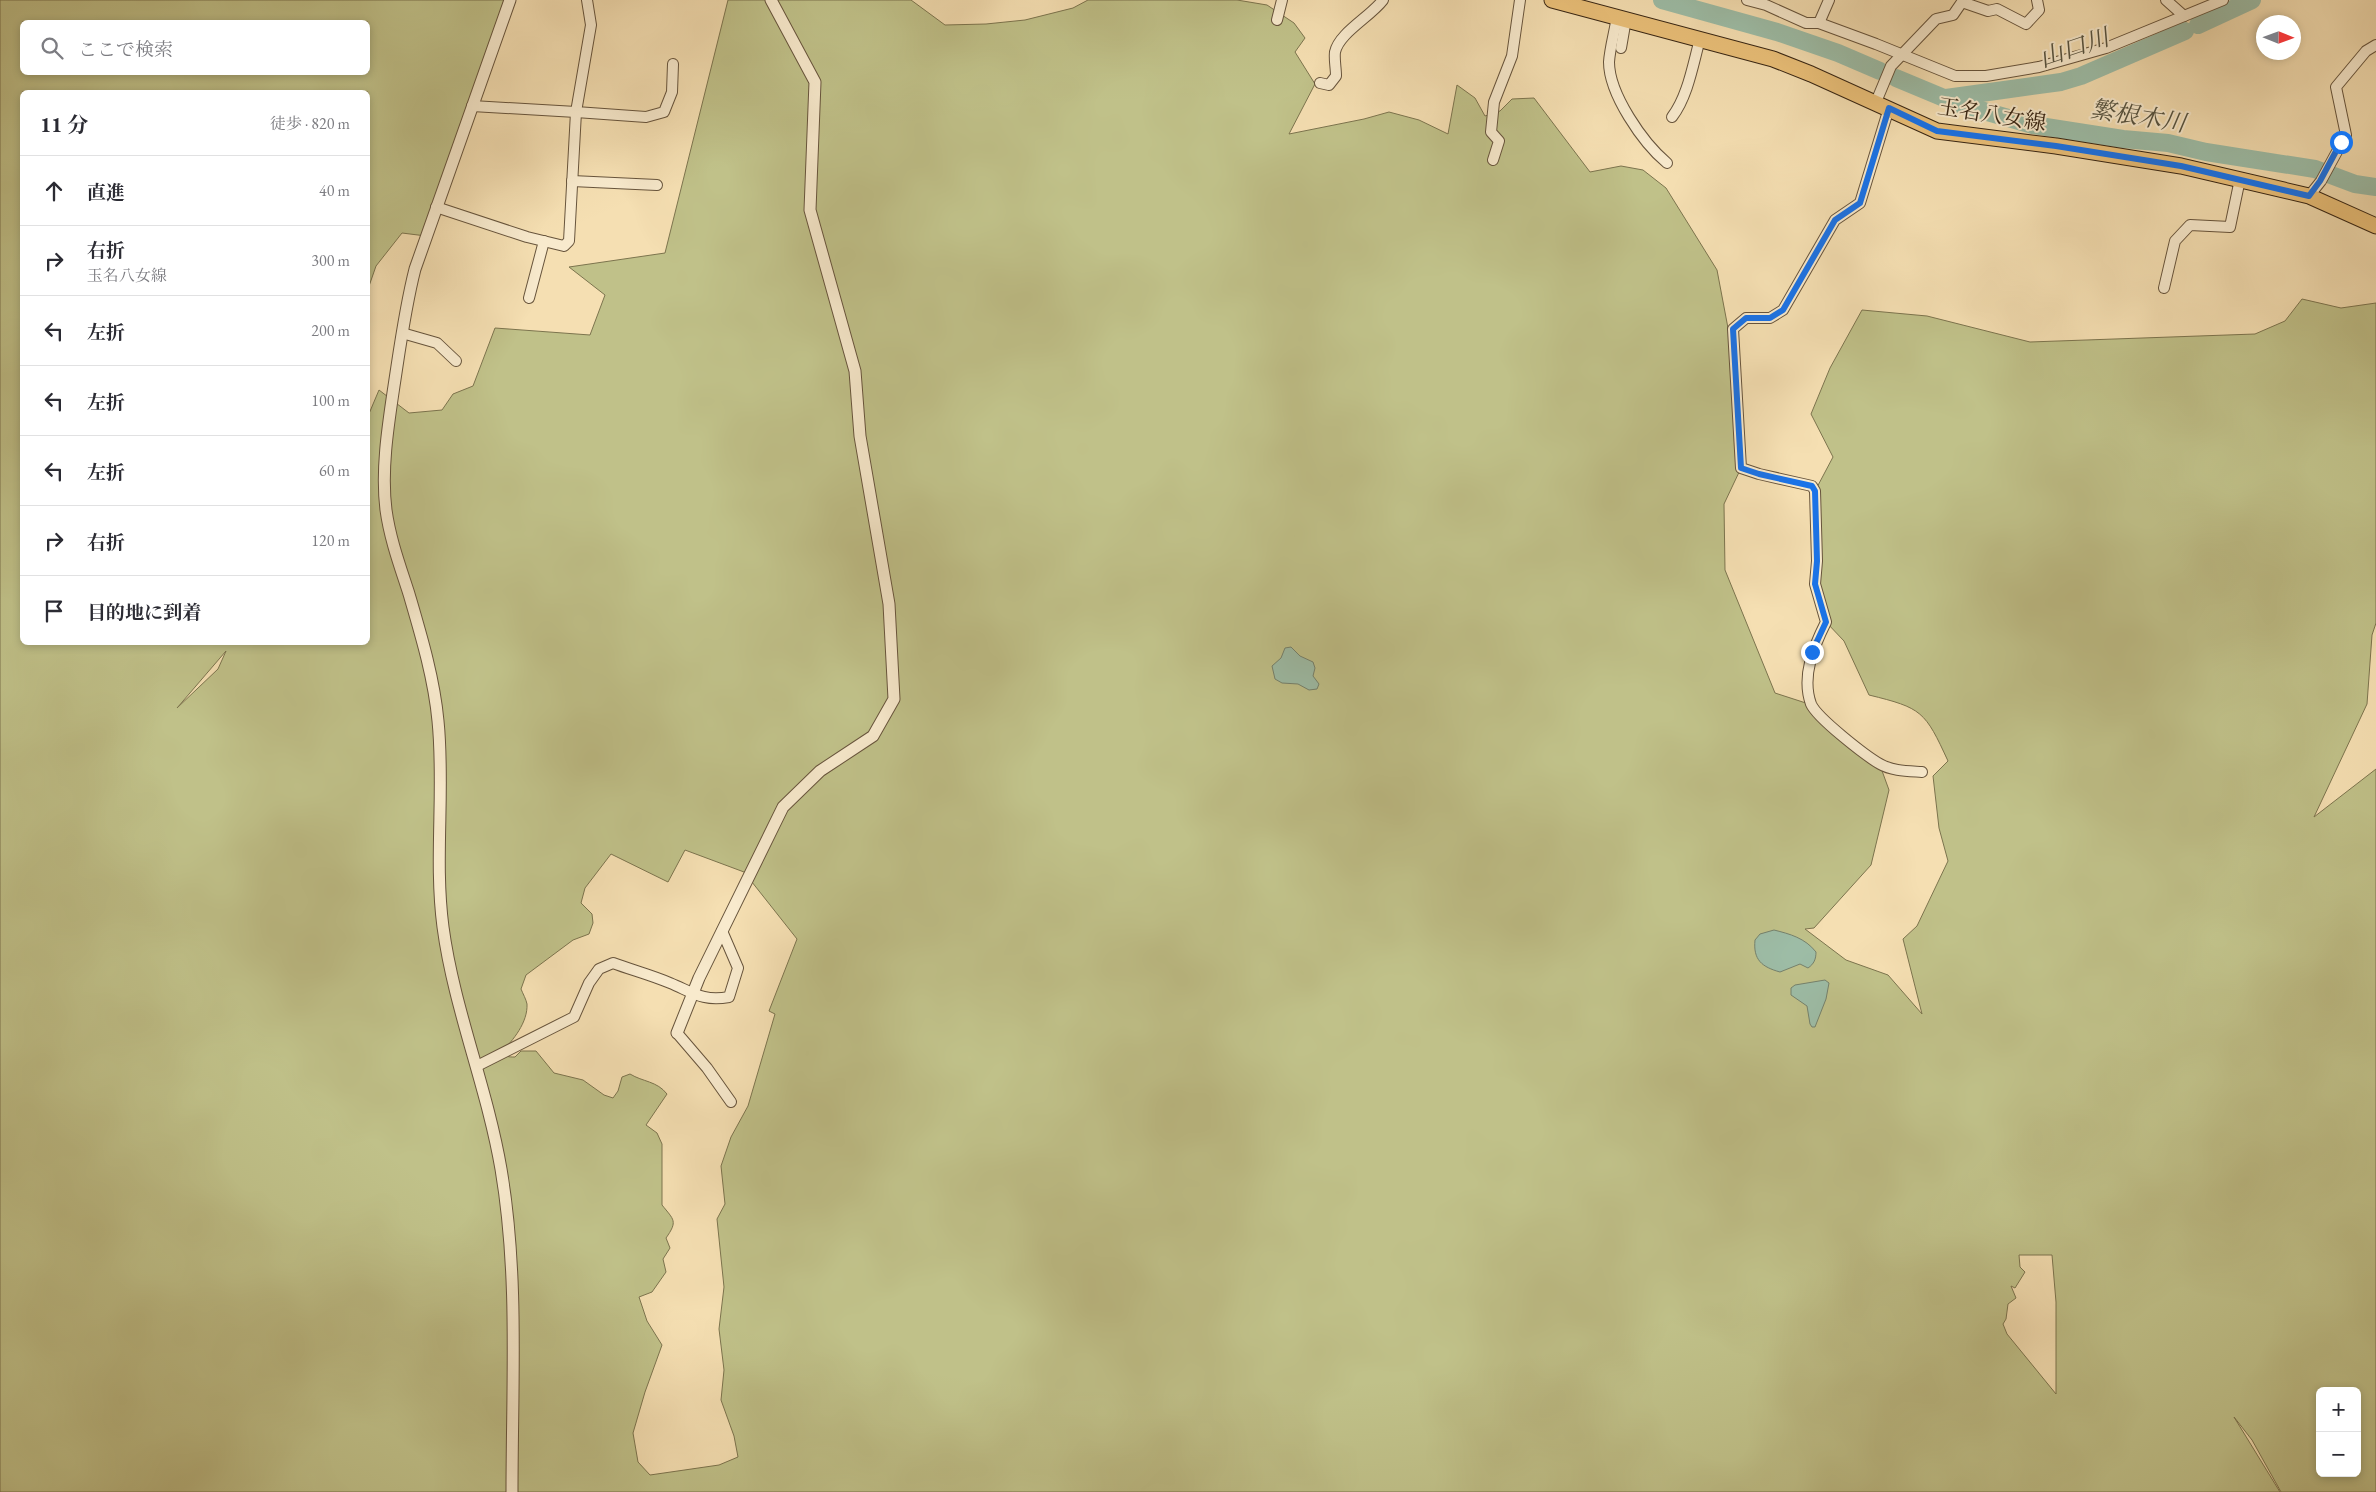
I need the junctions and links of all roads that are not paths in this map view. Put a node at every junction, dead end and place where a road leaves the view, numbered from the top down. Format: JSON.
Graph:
{"nodes":[{"id":1,"x":510,"y":0,"type":"edge"},
{"id":2,"x":586,"y":0,"type":"edge"},
{"id":3,"x":771,"y":0,"type":"edge"},
{"id":4,"x":1282,"y":0,"type":"edge"},
{"id":5,"x":1383,"y":0,"type":"edge"},
{"id":6,"x":1520,"y":0,"type":"edge"},
{"id":7,"x":1552,"y":0,"type":"edge"},
{"id":8,"x":1747,"y":0,"type":"edge"},
{"id":9,"x":1829,"y":0,"type":"edge"},
{"id":10,"x":2038,"y":0,"type":"edge"},
{"id":11,"x":2166,"y":0,"type":"edge"},
{"id":12,"x":2223,"y":0,"type":"edge"},
{"id":13,"x":1767,"y":2,"type":"edge"},
{"id":14,"x":2184,"y":16,"type":"junction"},
{"id":15,"x":1622,"y":17,"type":"junction"},
{"id":16,"x":1277,"y":20,"type":"dead end"},
{"id":17,"x":1819,"y":24,"type":"junction"},
{"id":18,"x":1700,"y":39,"type":"junction"},
{"id":19,"x":2376,"y":45,"type":"edge"},
{"id":20,"x":1621,"y":48,"type":"dead end"},
{"id":21,"x":1902,"y":55,"type":"junction"},
{"id":22,"x":673,"y":64,"type":"dead end"},
{"id":23,"x":1320,"y":83,"type":"dead end"},
{"id":24,"x":1883,"y":105,"type":"junction"},
{"id":25,"x":472,"y":106,"type":"junction"},
{"id":26,"x":576,"y":112,"type":"junction"},
{"id":27,"x":1672,"y":117,"type":"dead end"},
{"id":28,"x":1493,"y":160,"type":"dead end"},
{"id":29,"x":1667,"y":163,"type":"dead end"},
{"id":30,"x":2240,"y":179,"type":"junction"},
{"id":31,"x":572,"y":180,"type":"junction"},
{"id":32,"x":657,"y":185,"type":"dead end"},
{"id":33,"x":2309,"y":196,"type":"junction"},
{"id":34,"x":436,"y":208,"type":"junction"},
{"id":35,"x":2376,"y":226,"type":"edge"},
{"id":36,"x":544,"y":241,"type":"junction"},
{"id":37,"x":2164,"y":288,"type":"dead end"},
{"id":38,"x":529,"y":298,"type":"dead end"},
{"id":39,"x":402,"y":333,"type":"junction"},
{"id":40,"x":456,"y":361,"type":"dead end"},
{"id":41,"x":1922,"y":772,"type":"dead end"},
{"id":42,"x":722,"y":931,"type":"junction"},
{"id":43,"x":692,"y":994,"type":"junction"},
{"id":44,"x":677,"y":1033,"type":"joint"},
{"id":45,"x":477,"y":1066,"type":"junction"},
{"id":46,"x":730,"y":1102,"type":"dead end"},
{"id":47,"x":512,"y":1492,"type":"edge"}],
"edges":[{"from":1,"to":25,"type":"street"},
{"from":2,"to":26,"type":"street"},
{"from":3,"to":42,"type":"street"},
{"from":4,"to":16,"type":"street"},
{"from":5,"to":23,"type":"street"},
{"from":6,"to":28,"type":"street"},
{"from":7,"to":15,"type":"main road","name":"玉名八女線"},
{"from":8,"to":13,"type":"street"},
{"from":9,"to":17,"type":"street"},
{"from":10,"to":21,"type":"street"},
{"from":11,"to":14,"type":"street"},
{"from":12,"to":14,"type":"street"},
{"from":13,"to":17,"type":"street"},
{"from":14,"to":21,"type":"street"},
{"from":15,"to":18,"type":"main road","name":"玉名八女線"},
{"from":15,"to":20,"type":"street"},
{"from":15,"to":29,"type":"street"},
{"from":17,"to":21,"type":"street"},
{"from":18,"to":24,"type":"main road","name":"玉名八女線"},
{"from":18,"to":27,"type":"street"},
{"from":19,"to":33,"type":"street"},
{"from":21,"to":24,"type":"street"},
{"from":22,"to":26,"type":"street"},
{"from":24,"to":30,"type":"main road","name":"玉名八女線"},
{"from":24,"to":41,"type":"street"},
{"from":25,"to":26,"type":"street"},
{"from":25,"to":34,"type":"street"},
{"from":26,"to":31,"type":"street"},
{"from":30,"to":33,"type":"main road","name":"玉名八女線"},
{"from":30,"to":37,"type":"street"},
{"from":31,"to":32,"type":"street"},
{"from":31,"to":36,"type":"street"},
{"from":33,"to":35,"type":"main road","name":"玉名八女線"},
{"from":34,"to":36,"type":"street"},
{"from":34,"to":39,"type":"street"},
{"from":36,"to":38,"type":"street"},
{"from":39,"to":40,"type":"street"},
{"from":39,"to":45,"type":"street"},
{"from":42,"to":43,"type":"street"},
{"from":42,"to":43,"type":"street"},
{"from":43,"to":44,"type":"street"},
{"from":43,"to":45,"type":"street"},
{"from":44,"to":46,"type":"street"},
{"from":45,"to":47,"type":"street"}]}
